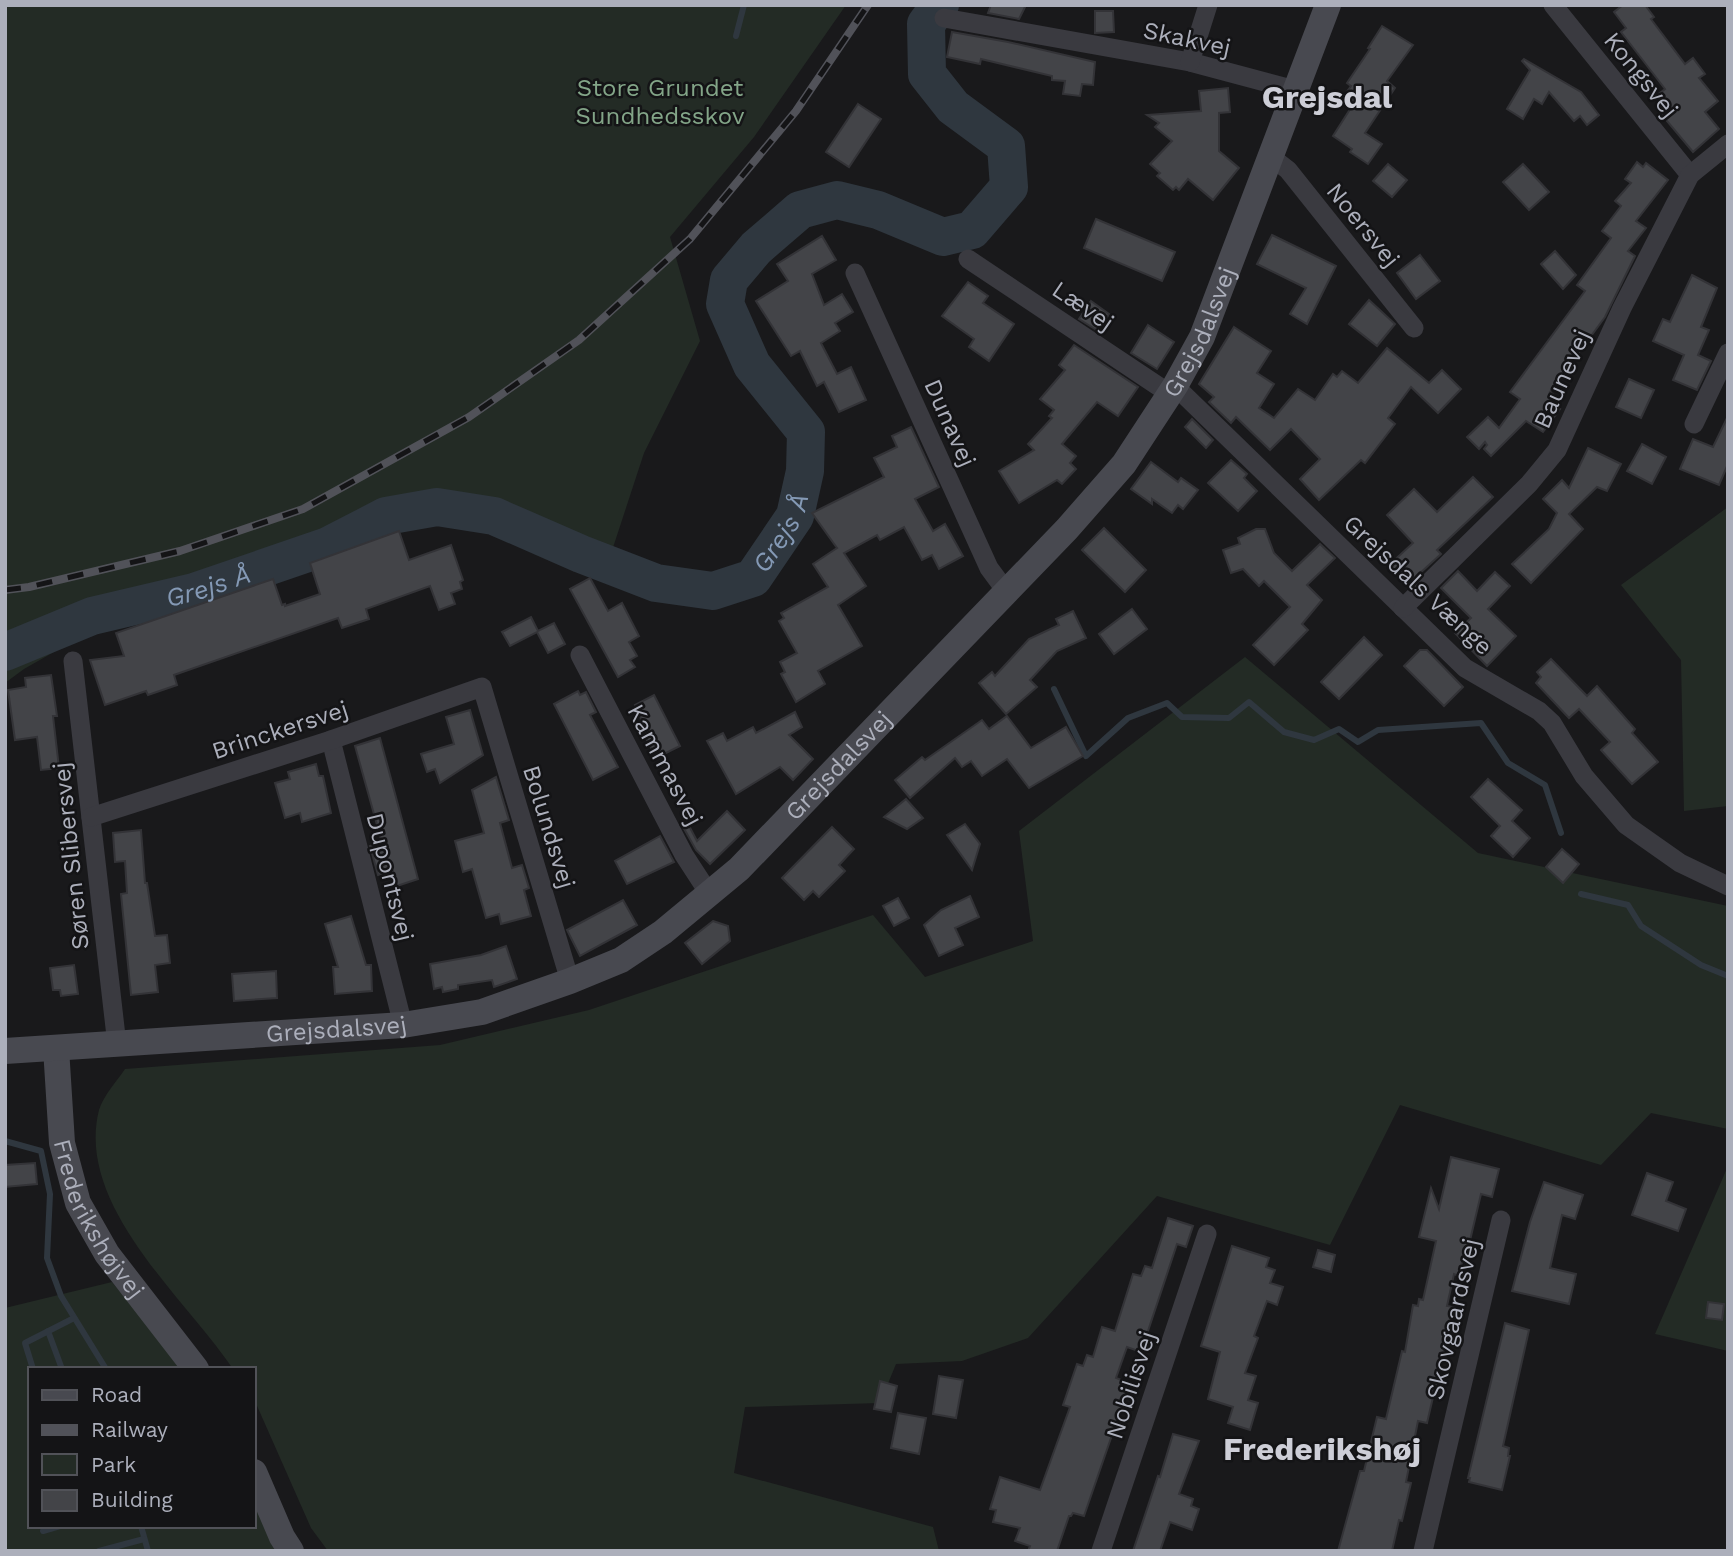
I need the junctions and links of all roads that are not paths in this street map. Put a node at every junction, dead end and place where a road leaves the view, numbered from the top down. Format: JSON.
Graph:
{"nodes":[{"id":1,"x":1208,"y":5,"type":"edge"},
{"id":2,"x":1328,"y":5,"type":"edge"},
{"id":3,"x":1553,"y":5,"type":"edge"},
{"id":4,"x":944,"y":18,"type":"dead end"},
{"id":5,"x":1190,"y":62,"type":"junction"},
{"id":6,"x":1295,"y":90,"type":"junction"},
{"id":7,"x":1727,"y":146,"type":"edge"},
{"id":8,"x":1269,"y":156,"type":"junction"},
{"id":9,"x":1690,"y":175,"type":"junction"},
{"id":10,"x":968,"y":259,"type":"dead end"},
{"id":11,"x":855,"y":273,"type":"dead end"},
{"id":12,"x":1414,"y":328,"type":"dead end"},
{"id":13,"x":1728,"y":353,"type":"edge"},
{"id":14,"x":1173,"y":390,"type":"junction"},
{"id":15,"x":1693,"y":424,"type":"dead end"},
{"id":16,"x":1006,"y":591,"type":"junction"},
{"id":17,"x":1403,"y":608,"type":"junction"},
{"id":18,"x":580,"y":655,"type":"dead end"},
{"id":19,"x":73,"y":661,"type":"dead end"},
{"id":20,"x":482,"y":687,"type":"joint"},
{"id":21,"x":331,"y":740,"type":"junction"},
{"id":22,"x":91,"y":817,"type":"junction"},
{"id":23,"x":1728,"y":886,"type":"edge"},
{"id":24,"x":710,"y":895,"type":"junction"},
{"id":25,"x":570,"y":982,"type":"junction"},
{"id":26,"x":403,"y":1025,"type":"junction"},
{"id":27,"x":117,"y":1045,"type":"junction"},
{"id":28,"x":56,"y":1048,"type":"junction"},
{"id":29,"x":5,"y":1051,"type":"edge"},
{"id":30,"x":1501,"y":1220,"type":"dead end"},
{"id":31,"x":1207,"y":1234,"type":"dead end"},
{"id":32,"x":193,"y":1367,"type":"edge"},
{"id":33,"x":256,"y":1477,"type":"edge"},
{"id":34,"x":291,"y":1551,"type":"edge"},
{"id":35,"x":1101,"y":1551,"type":"edge"},
{"id":36,"x":1423,"y":1551,"type":"edge"}],
"edges":[{"from":1,"to":5,"type":"street"},
{"from":2,"to":6,"type":"street","name":"Grejsdalsvej"},
{"from":3,"to":9,"type":"street","name":"Kongsvej"},
{"from":4,"to":5,"type":"street","name":"Skakvej"},
{"from":5,"to":6,"type":"street","name":"Skakvej"},
{"from":6,"to":8,"type":"street","name":"Grejsdalsvej"},
{"from":7,"to":9,"type":"street","name":"Baunevej"},
{"from":8,"to":12,"type":"street","name":"Noersvej"},
{"from":8,"to":14,"type":"street","name":"Grejsdalsvej"},
{"from":9,"to":17,"type":"street","name":"Baunevej"},
{"from":10,"to":14,"type":"street","name":"Lævej"},
{"from":11,"to":16,"type":"street","name":"Dunavej"},
{"from":13,"to":15,"type":"street"},
{"from":14,"to":16,"type":"street","name":"Grejsdalsvej"},
{"from":14,"to":17,"type":"street","name":"Grejsdals Vænge"},
{"from":16,"to":24,"type":"street","name":"Grejsdalsvej"},
{"from":17,"to":23,"type":"street","name":"Grejsdals Vænge"},
{"from":18,"to":24,"type":"street","name":"Kammasvej"},
{"from":19,"to":22,"type":"street","name":"Søren Slibersvej"},
{"from":20,"to":21,"type":"street","name":"Brinckersvej"},
{"from":20,"to":25,"type":"street","name":"Bolundsvej"},
{"from":21,"to":22,"type":"street","name":"Brinckersvej"},
{"from":21,"to":26,"type":"street","name":"Dupontsvej"},
{"from":22,"to":27,"type":"street","name":"Søren Slibersvej"},
{"from":24,"to":25,"type":"street","name":"Grejsdalsvej"},
{"from":25,"to":26,"type":"street","name":"Grejsdalsvej"},
{"from":26,"to":27,"type":"street","name":"Grejsdalsvej"},
{"from":27,"to":28,"type":"street","name":"Grejsdalsvej"},
{"from":28,"to":29,"type":"street","name":"Grejsdalsvej"},
{"from":28,"to":32,"type":"street","name":"Frederikshøjvej"},
{"from":30,"to":36,"type":"street","name":"Skovgaardsvej"},
{"from":31,"to":35,"type":"street","name":"Nobilisvej"},
{"from":33,"to":34,"type":"street"}]}
